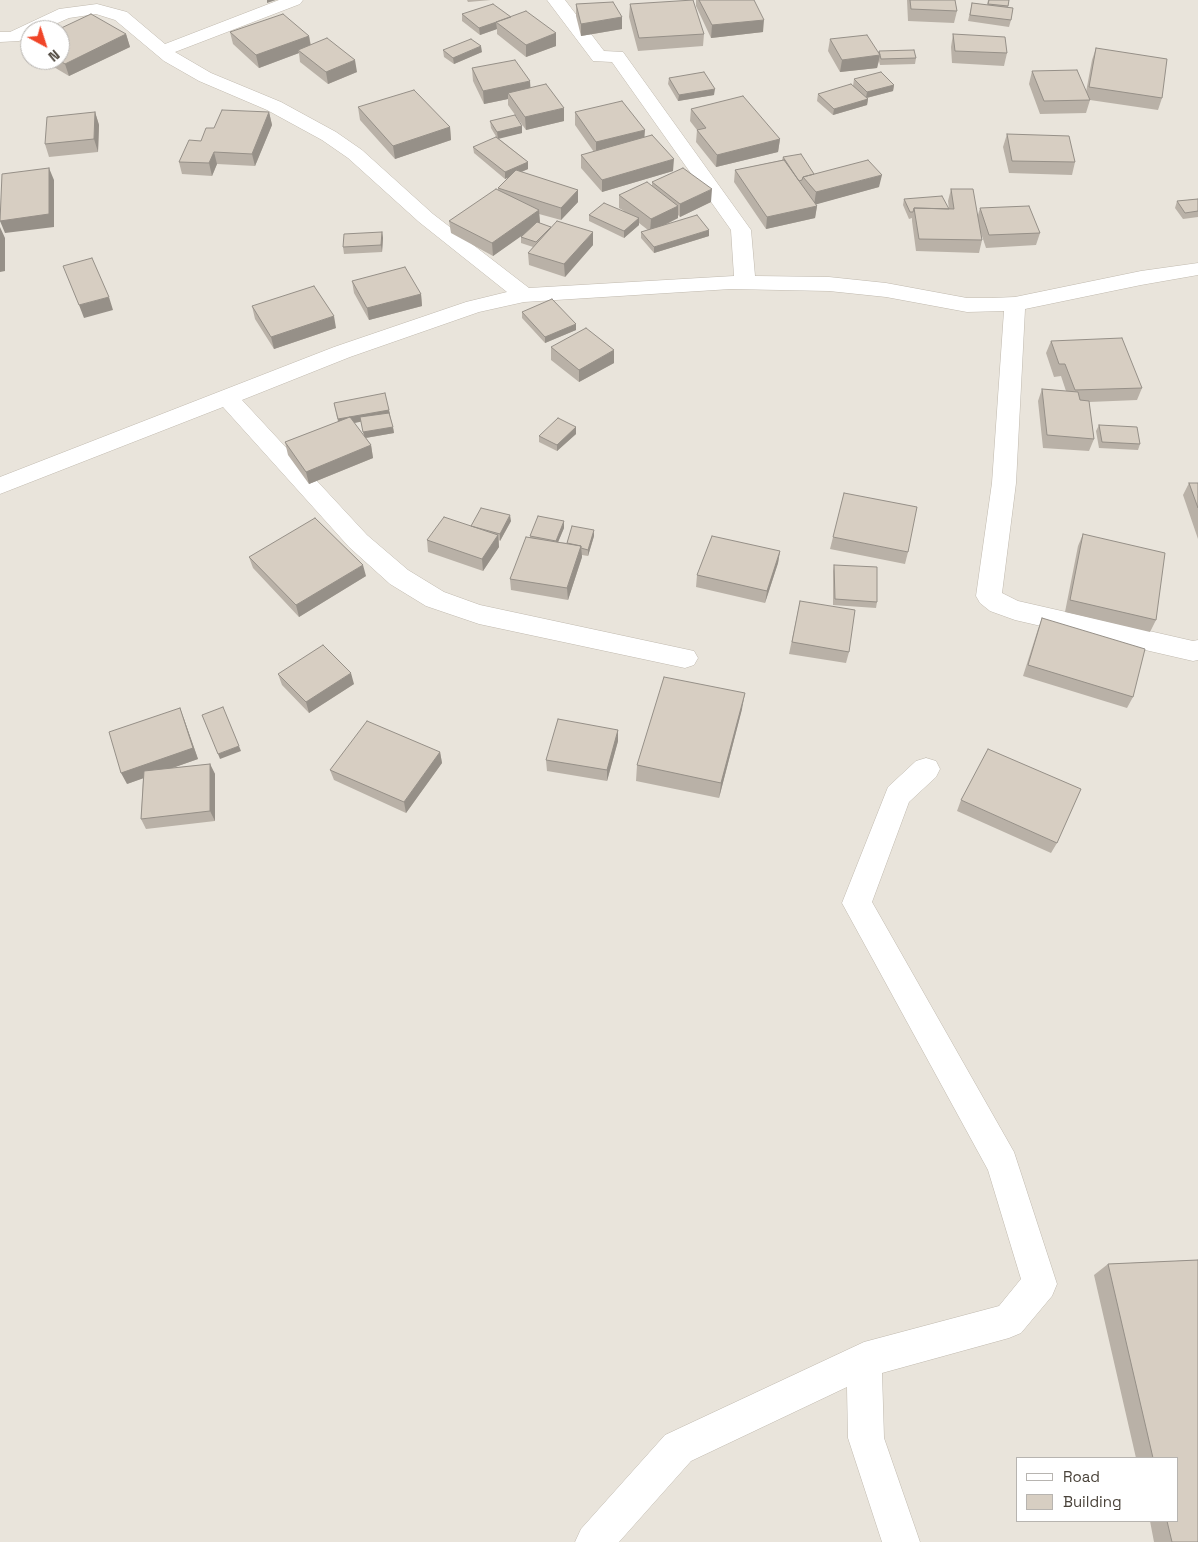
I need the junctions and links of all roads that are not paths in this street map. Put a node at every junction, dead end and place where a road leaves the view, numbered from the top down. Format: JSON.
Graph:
{"nodes":[{"id":1,"x":294,"y":0,"type":"edge"},
{"id":2,"x":556,"y":0,"type":"edge"},
{"id":3,"x":0,"y":37,"type":"edge"},
{"id":4,"x":163,"y":51,"type":"junction"},
{"id":5,"x":1198,"y":269,"type":"edge"},
{"id":6,"x":745,"y":283,"type":"junction"},
{"id":7,"x":524,"y":295,"type":"junction"},
{"id":8,"x":1015,"y":304,"type":"junction"},
{"id":9,"x":228,"y":398,"type":"junction"},
{"id":10,"x":0,"y":486,"type":"edge"},
{"id":11,"x":1198,"y":650,"type":"edge"},
{"id":12,"x":685,"y":658,"type":"dead end"},
{"id":13,"x":926,"y":769,"type":"dead end"},
{"id":14,"x":864,"y":1360,"type":"junction"},
{"id":15,"x":594,"y":1542,"type":"edge"},
{"id":16,"x":901,"y":1542,"type":"edge"}],
"edges":[{"from":1,"to":4,"type":"street"},
{"from":2,"to":6,"type":"street"},
{"from":3,"to":4,"type":"street"},
{"from":4,"to":7,"type":"street"},
{"from":5,"to":8,"type":"street"},
{"from":6,"to":7,"type":"street"},
{"from":6,"to":8,"type":"street"},
{"from":7,"to":9,"type":"street"},
{"from":8,"to":11,"type":"street"},
{"from":9,"to":10,"type":"street"},
{"from":9,"to":12,"type":"street"},
{"from":13,"to":14,"type":"street"},
{"from":14,"to":15,"type":"street"},
{"from":14,"to":16,"type":"street"}]}
